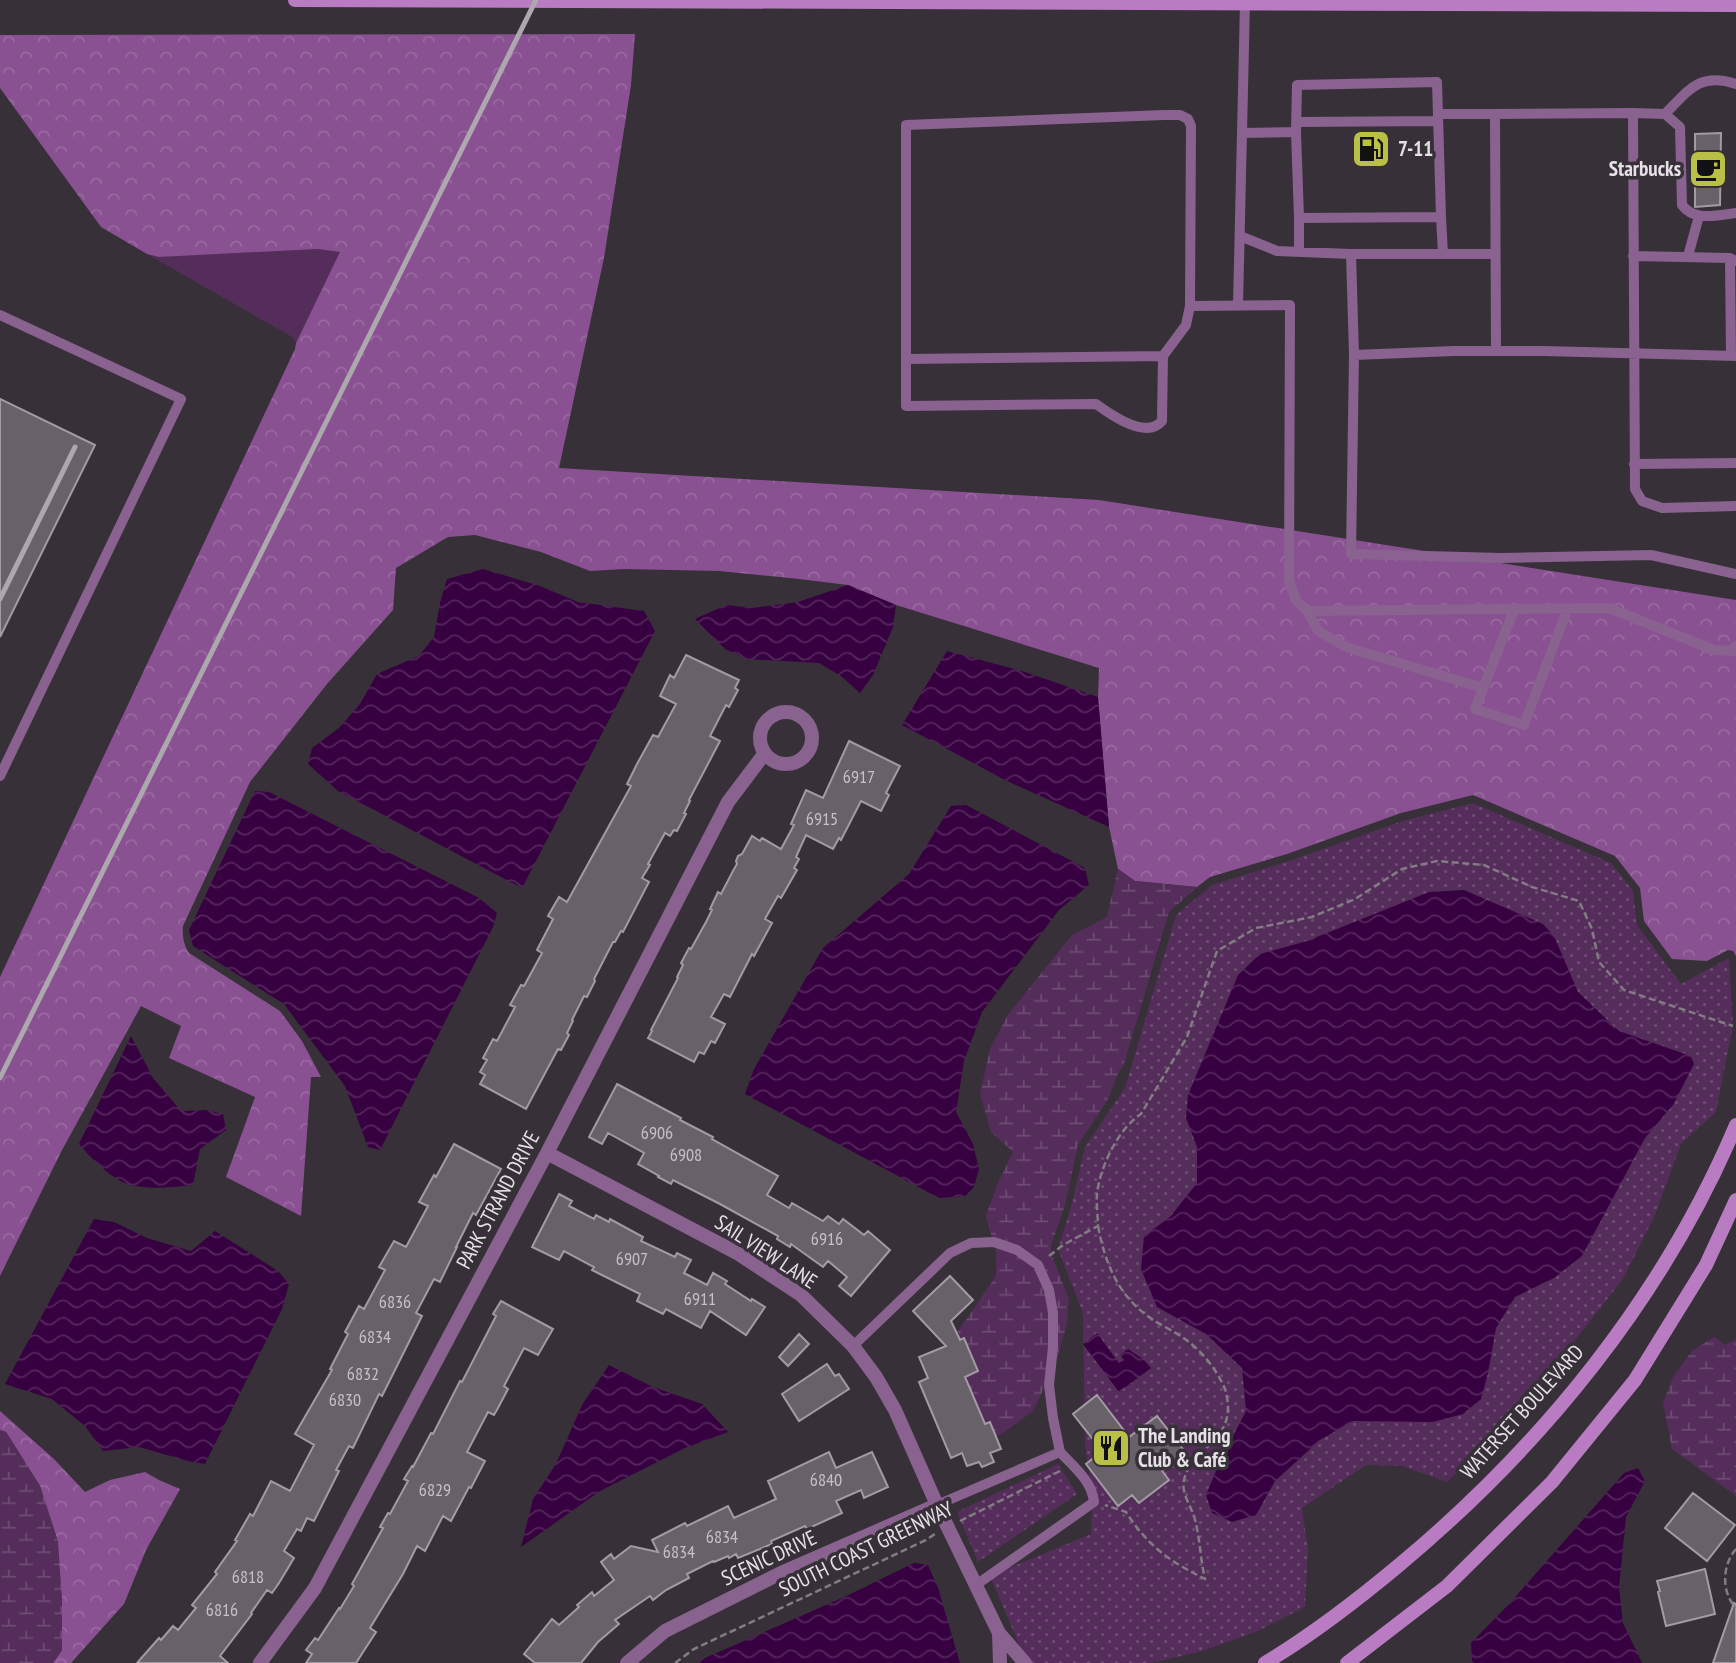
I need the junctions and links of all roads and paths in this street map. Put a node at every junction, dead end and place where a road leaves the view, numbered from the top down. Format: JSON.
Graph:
{"nodes":[{"id":1,"x":295,"y":0,"type":"edge"},
{"id":2,"x":1245,"y":1,"type":"edge"},
{"id":3,"x":1736,"y":5,"type":"edge"},
{"id":4,"x":1736,"y":84,"type":"edge"},
{"id":5,"x":1633,"y":113,"type":"junction"},
{"id":6,"x":1495,"y":114,"type":"junction"},
{"id":7,"x":1665,"y":114,"type":"junction"},
{"id":8,"x":1438,"y":117,"type":"junction"},
{"id":9,"x":1296,"y":127,"type":"junction"},
{"id":10,"x":1242,"y":133,"type":"junction"},
{"id":11,"x":1736,"y":213,"type":"edge"},
{"id":12,"x":1699,"y":216,"type":"junction"},
{"id":13,"x":1441,"y":217,"type":"junction"},
{"id":14,"x":1298,"y":218,"type":"junction"},
{"id":15,"x":1240,"y":236,"type":"junction"},
{"id":16,"x":1300,"y":252,"type":"junction"},
{"id":17,"x":1351,"y":254,"type":"junction"},
{"id":18,"x":1443,"y":254,"type":"junction"},
{"id":19,"x":1494,"y":254,"type":"junction"},
{"id":20,"x":1633,"y":256,"type":"junction"},
{"id":21,"x":1688,"y":256,"type":"junction"},
{"id":22,"x":1733,"y":260,"type":"edge"},
{"id":23,"x":1190,"y":306,"type":"junction"},
{"id":24,"x":1238,"y":306,"type":"junction"},
{"id":25,"x":0,"y":315,"type":"edge"},
{"id":26,"x":1496,"y":351,"type":"junction"},
{"id":27,"x":1634,"y":353,"type":"junction"},
{"id":28,"x":1353,"y":355,"type":"junction"},
{"id":29,"x":1163,"y":356,"type":"junction"},
{"id":30,"x":1734,"y":356,"type":"edge"},
{"id":31,"x":906,"y":359,"type":"junction"},
{"id":32,"x":1736,"y":463,"type":"edge"},
{"id":33,"x":1634,"y":464,"type":"junction"},
{"id":34,"x":1736,"y":506,"type":"edge"},
{"id":35,"x":1736,"y":573,"type":"edge"},
{"id":36,"x":1514,"y":610,"type":"junction"},
{"id":37,"x":1567,"y":610,"type":"junction"},
{"id":38,"x":1307,"y":611,"type":"junction"},
{"id":39,"x":1736,"y":646,"type":"edge"},
{"id":40,"x":1483,"y":688,"type":"junction"},
{"id":41,"x":765,"y":753,"type":"dead end"},
{"id":42,"x":0,"y":776,"type":"edge"},
{"id":43,"x":1733,"y":1026,"type":"dead end"},
{"id":44,"x":1736,"y":1125,"type":"edge"},
{"id":45,"x":548,"y":1153,"type":"junction"},
{"id":46,"x":1736,"y":1200,"type":"edge"},
{"id":47,"x":1098,"y":1226,"type":"junction"},
{"id":48,"x":1038,"y":1265,"type":"junction"},
{"id":49,"x":853,"y":1346,"type":"junction"},
{"id":50,"x":1060,"y":1452,"type":"junction"},
{"id":51,"x":1072,"y":1465,"type":"junction"},
{"id":52,"x":1094,"y":1502,"type":"junction"},
{"id":53,"x":937,"y":1505,"type":"junction"},
{"id":54,"x":948,"y":1527,"type":"junction"},
{"id":55,"x":1736,"y":1549,"type":"edge"},
{"id":56,"x":976,"y":1586,"type":"junction"},
{"id":57,"x":1736,"y":1608,"type":"edge"},
{"id":58,"x":999,"y":1633,"type":"junction"},
{"id":59,"x":260,"y":1663,"type":"edge"},
{"id":60,"x":627,"y":1663,"type":"edge"},
{"id":61,"x":675,"y":1663,"type":"edge"},
{"id":62,"x":1000,"y":1663,"type":"edge"},
{"id":63,"x":1025,"y":1663,"type":"edge"},
{"id":64,"x":1265,"y":1663,"type":"edge"},
{"id":65,"x":1348,"y":1663,"type":"edge"}],
"edges":[{"from":1,"to":2,"type":"main road"},
{"from":2,"to":3,"type":"main road"},
{"from":2,"to":10,"type":"lane"},
{"from":4,"to":7,"type":"lane"},
{"from":5,"to":6,"type":"lane"},
{"from":5,"to":7,"type":"lane"},
{"from":5,"to":20,"type":"lane"},
{"from":6,"to":8,"type":"lane"},
{"from":6,"to":19,"type":"lane"},
{"from":7,"to":12,"type":"lane"},
{"from":8,"to":9,"type":"lane"},
{"from":8,"to":9,"type":"lane"},
{"from":8,"to":13,"type":"lane"},
{"from":9,"to":10,"type":"lane"},
{"from":9,"to":14,"type":"lane"},
{"from":10,"to":15,"type":"lane"},
{"from":11,"to":12,"type":"lane"},
{"from":12,"to":21,"type":"lane"},
{"from":13,"to":14,"type":"lane"},
{"from":13,"to":18,"type":"lane"},
{"from":14,"to":16,"type":"lane"},
{"from":15,"to":16,"type":"lane"},
{"from":15,"to":24,"type":"lane"},
{"from":16,"to":17,"type":"lane"},
{"from":17,"to":18,"type":"lane"},
{"from":17,"to":28,"type":"lane"},
{"from":18,"to":19,"type":"lane"},
{"from":19,"to":26,"type":"lane"},
{"from":20,"to":21,"type":"lane"},
{"from":20,"to":27,"type":"lane"},
{"from":21,"to":22,"type":"lane"},
{"from":22,"to":30,"type":"lane"},
{"from":23,"to":24,"type":"lane"},
{"from":23,"to":29,"type":"lane"},
{"from":23,"to":31,"type":"lane"},
{"from":24,"to":38,"type":"lane"},
{"from":25,"to":42,"type":"lane"},
{"from":26,"to":27,"type":"lane"},
{"from":26,"to":28,"type":"lane"},
{"from":27,"to":30,"type":"lane"},
{"from":27,"to":33,"type":"lane"},
{"from":28,"to":35,"type":"lane"},
{"from":29,"to":31,"type":"lane"},
{"from":29,"to":31,"type":"lane"},
{"from":32,"to":33,"type":"lane"},
{"from":33,"to":34,"type":"lane"},
{"from":36,"to":37,"type":"lane"},
{"from":36,"to":38,"type":"lane"},
{"from":36,"to":40,"type":"lane"},
{"from":37,"to":39,"type":"lane"},
{"from":37,"to":40,"type":"lane"},
{"from":38,"to":40,"type":"lane"},
{"from":41,"to":45,"type":"street","name":"PARK STRAND DRIVE"},
{"from":43,"to":47,"type":"path"},
{"from":44,"to":64,"type":"main road","name":"WATERSET BOULEVARD"},
{"from":45,"to":49,"type":"street","name":"SAIL VIEW LANE"},
{"from":45,"to":59,"type":"street","name":"PARK STRAND DRIVE"},
{"from":46,"to":65,"type":"main road"},
{"from":47,"to":48,"type":"path"},
{"from":47,"to":52,"type":"path"},
{"from":48,"to":49,"type":"lane"},
{"from":48,"to":50,"type":"lane"},
{"from":49,"to":53,"type":"street","name":"SAIL VIEW LANE"},
{"from":50,"to":51,"type":"lane"},
{"from":50,"to":53,"type":"lane"},
{"from":51,"to":52,"type":"lane"},
{"from":51,"to":54,"type":"path","name":"SOUTH COAST GREENWAY"},
{"from":52,"to":56,"type":"lane"},
{"from":53,"to":54,"type":"street","name":"SAIL VIEW LANE"},
{"from":53,"to":60,"type":"street","name":"SCENIC DRIVE"},
{"from":54,"to":56,"type":"street","name":"SAIL VIEW LANE"},
{"from":54,"to":61,"type":"path","name":"SOUTH COAST GREENWAY"},
{"from":55,"to":57,"type":"path"},
{"from":56,"to":58,"type":"street","name":"SAIL VIEW LANE"},
{"from":58,"to":62,"type":"street","name":"SAIL VIEW LANE"},
{"from":58,"to":63,"type":"street","name":"SAIL VIEW LANE"}]}
